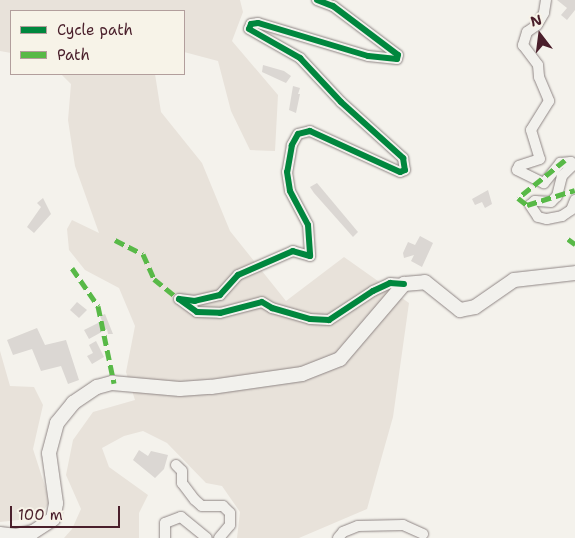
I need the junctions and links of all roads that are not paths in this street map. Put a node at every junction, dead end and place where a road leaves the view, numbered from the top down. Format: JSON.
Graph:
{"nodes":[{"id":1,"x":317,"y":0,"type":"edge"},
{"id":2,"x":546,"y":0,"type":"edge"},
{"id":3,"x":574,"y":165,"type":"edge"},
{"id":4,"x":575,"y":200,"type":"edge"},
{"id":5,"x":575,"y":273,"type":"edge"},
{"id":6,"x":404,"y":284,"type":"junction"},
{"id":7,"x":176,"y":465,"type":"dead end"},
{"id":8,"x":0,"y":534,"type":"edge"},
{"id":9,"x":424,"y":534,"type":"dead end"},
{"id":10,"x":165,"y":538,"type":"edge"},
{"id":11,"x":206,"y":538,"type":"edge"},
{"id":12,"x":219,"y":538,"type":"edge"},
{"id":13,"x":338,"y":538,"type":"edge"}],
"edges":[{"from":1,"to":6,"type":"street"},
{"from":2,"to":3,"type":"street"},
{"from":3,"to":4,"type":"street"},
{"from":5,"to":6,"type":"highway"},
{"from":6,"to":8,"type":"highway"},
{"from":7,"to":12,"type":"street"},
{"from":9,"to":13,"type":"street"},
{"from":10,"to":11,"type":"street"}]}
